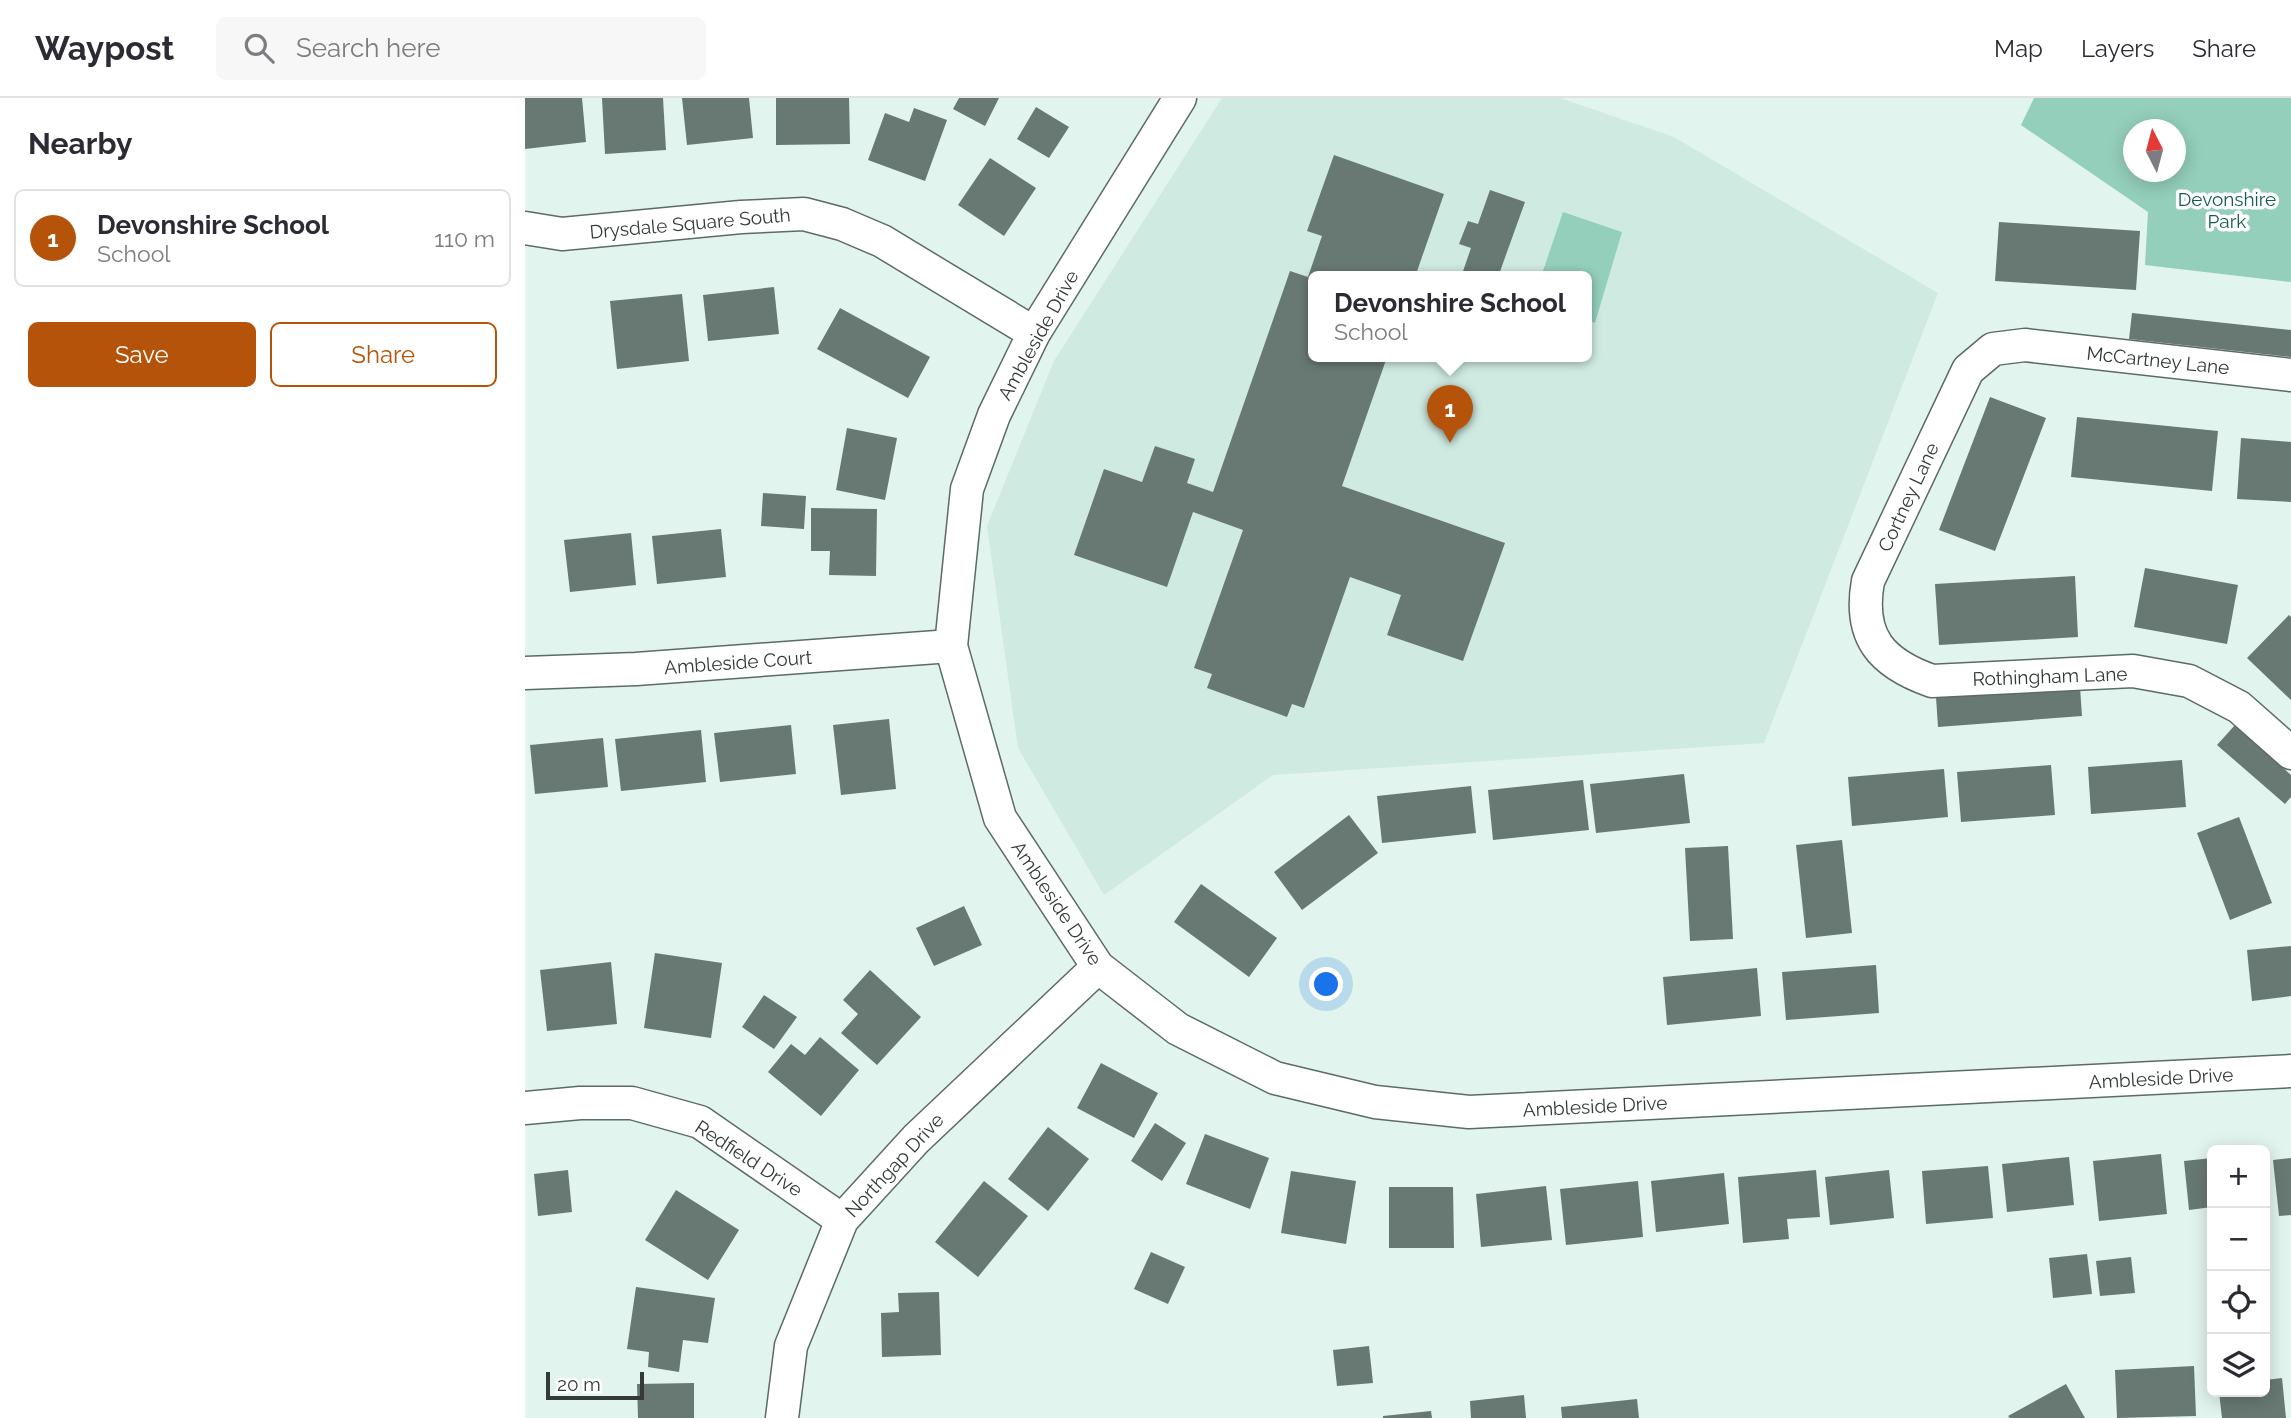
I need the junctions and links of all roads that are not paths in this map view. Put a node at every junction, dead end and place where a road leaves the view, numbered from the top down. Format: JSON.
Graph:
{"nodes":[{"id":1,"x":1180,"y":98,"type":"edge"},
{"id":2,"x":525,"y":228,"type":"edge"},
{"id":3,"x":1034,"y":333,"type":"junction"},
{"id":4,"x":2025,"y":345,"type":"joint"},
{"id":5,"x":2291,"y":375,"type":"edge"},
{"id":6,"x":951,"y":646,"type":"junction"},
{"id":7,"x":525,"y":673,"type":"edge"},
{"id":8,"x":1912,"y":673,"type":"joint"},
{"id":9,"x":2291,"y":753,"type":"edge"},
{"id":10,"x":1098,"y":967,"type":"junction"},
{"id":11,"x":2291,"y":1071,"type":"edge"},
{"id":12,"x":525,"y":1108,"type":"edge"},
{"id":13,"x":842,"y":1220,"type":"junction"},
{"id":14,"x":782,"y":1418,"type":"edge"}],
"edges":[{"from":1,"to":3,"type":"street","name":"Ambleside Drive"},
{"from":2,"to":3,"type":"street","name":"Drysdale Square South"},
{"from":3,"to":6,"type":"street","name":"Ambleside Drive"},
{"from":4,"to":5,"type":"street","name":"McCartney Lane"},
{"from":4,"to":8,"type":"street","name":"Cortney Lane"},
{"from":6,"to":7,"type":"street","name":"Ambleside Court"},
{"from":6,"to":10,"type":"street","name":"Ambleside Drive"},
{"from":8,"to":9,"type":"street","name":"Rothingham Lane"},
{"from":10,"to":11,"type":"street","name":"Ambleside Drive"},
{"from":10,"to":13,"type":"street","name":"Northgap Drive"},
{"from":12,"to":13,"type":"street","name":"Redfield Drive"},
{"from":13,"to":14,"type":"street","name":"Northgap Drive"}]}
